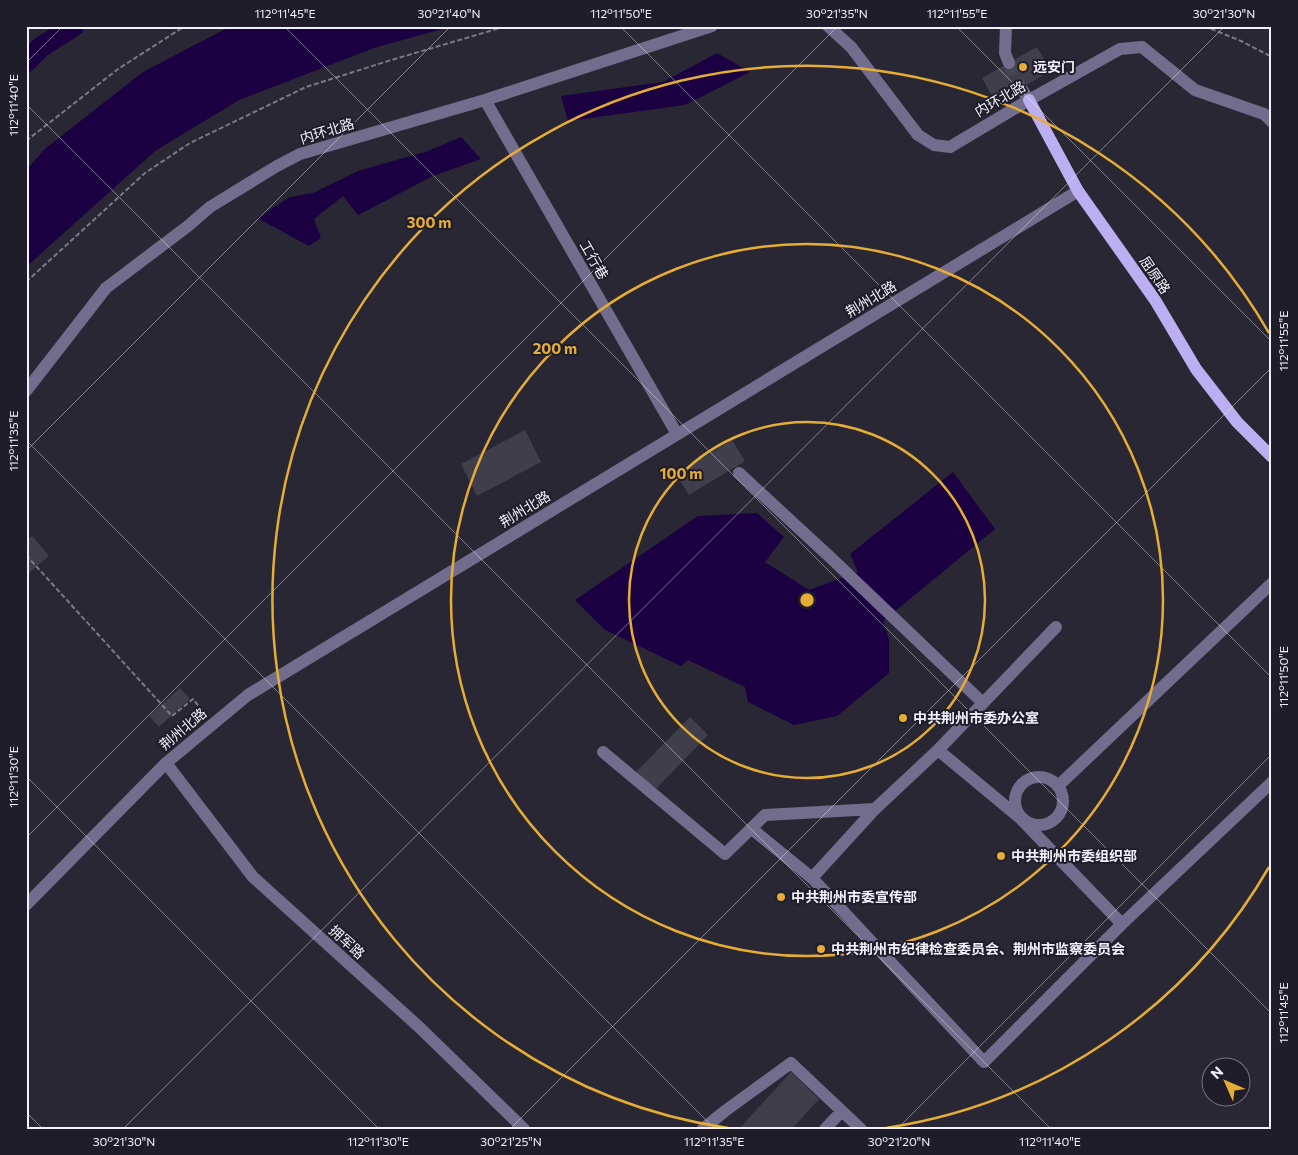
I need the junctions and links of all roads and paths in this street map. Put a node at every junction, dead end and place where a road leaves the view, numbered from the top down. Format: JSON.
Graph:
{"nodes":[{"id":1,"x":185,"y":26,"type":"edge"},
{"id":2,"x":507,"y":26,"type":"edge"},
{"id":3,"x":712,"y":26,"type":"edge"},
{"id":4,"x":828,"y":26,"type":"edge"},
{"id":5,"x":1006,"y":26,"type":"edge"},
{"id":6,"x":1204,"y":26,"type":"edge"},
{"id":7,"x":1272,"y":56,"type":"edge"},
{"id":8,"x":1009,"y":63,"type":"tunnel mouth"},
{"id":9,"x":1021,"y":88,"type":"tunnel mouth"},
{"id":10,"x":485,"y":100,"type":"junction"},
{"id":11,"x":1029,"y":100,"type":"junction"},
{"id":12,"x":1272,"y":122,"type":"edge"},
{"id":13,"x":26,"y":141,"type":"edge"},
{"id":14,"x":1078,"y":191,"type":"junction"},
{"id":15,"x":26,"y":282,"type":"edge"},
{"id":16,"x":26,"y":392,"type":"edge"},
{"id":17,"x":677,"y":434,"type":"junction"},
{"id":18,"x":1272,"y":457,"type":"edge"},
{"id":19,"x":739,"y":473,"type":"dead end"},
{"id":20,"x":26,"y":555,"type":"edge"},
{"id":21,"x":1272,"y":583,"type":"edge"},
{"id":22,"x":1056,"y":627,"type":"dead end"},
{"id":23,"x":984,"y":703,"type":"junction"},
{"id":24,"x":213,"y":724,"type":"junction"},
{"id":25,"x":938,"y":750,"type":"junction"},
{"id":26,"x":603,"y":752,"type":"dead end"},
{"id":27,"x":166,"y":763,"type":"junction"},
{"id":28,"x":1272,"y":782,"type":"edge"},
{"id":29,"x":1058,"y":786,"type":"junction"},
{"id":30,"x":875,"y":809,"type":"junction"},
{"id":31,"x":1021,"y":819,"type":"junction"},
{"id":32,"x":752,"y":829,"type":"junction"},
{"id":33,"x":812,"y":878,"type":"junction"},
{"id":34,"x":26,"y":906,"type":"edge"},
{"id":35,"x":1122,"y":924,"type":"junction"},
{"id":36,"x":842,"y":1111,"type":"junction"},
{"id":37,"x":524,"y":1129,"type":"edge"},
{"id":38,"x":703,"y":1129,"type":"edge"},
{"id":39,"x":826,"y":1129,"type":"edge"},
{"id":40,"x":861,"y":1129,"type":"edge"}],
"edges":[{"from":1,"to":13,"type":"path"},
{"from":2,"to":15,"type":"path"},
{"from":3,"to":10,"type":"street","name":"内环北路"},
{"from":4,"to":11,"type":"street","name":"内环北路"},
{"from":5,"to":8,"type":"street"},
{"from":6,"to":7,"type":"path"},
{"from":9,"to":11,"type":"street"},
{"from":10,"to":16,"type":"street","name":"内环北路"},
{"from":10,"to":17,"type":"street","name":"工行巷"},
{"from":11,"to":12,"type":"street","name":"内环北路"},
{"from":11,"to":14,"type":"main road","name":"屈原路"},
{"from":14,"to":17,"type":"street","name":"荆州北路"},
{"from":14,"to":18,"type":"main road","name":"屈原路"},
{"from":17,"to":24,"type":"street","name":"荆州北路"},
{"from":19,"to":23,"type":"street"},
{"from":20,"to":24,"type":"path"},
{"from":21,"to":29,"type":"street"},
{"from":22,"to":23,"type":"street"},
{"from":23,"to":25,"type":"street"},
{"from":24,"to":27,"type":"street","name":"荆州北路"},
{"from":25,"to":30,"type":"street"},
{"from":25,"to":31,"type":"street"},
{"from":26,"to":32,"type":"street"},
{"from":27,"to":34,"type":"street","name":"荆州北路"},
{"from":27,"to":37,"type":"street","name":"拥军路"},
{"from":28,"to":35,"type":"street"},
{"from":29,"to":31,"type":"street"},
{"from":29,"to":31,"type":"street"},
{"from":30,"to":32,"type":"street"},
{"from":30,"to":33,"type":"street"},
{"from":31,"to":35,"type":"street"},
{"from":32,"to":33,"type":"street"},
{"from":33,"to":35,"type":"street"},
{"from":36,"to":38,"type":"street"},
{"from":36,"to":39,"type":"street"},
{"from":36,"to":40,"type":"street"}]}
